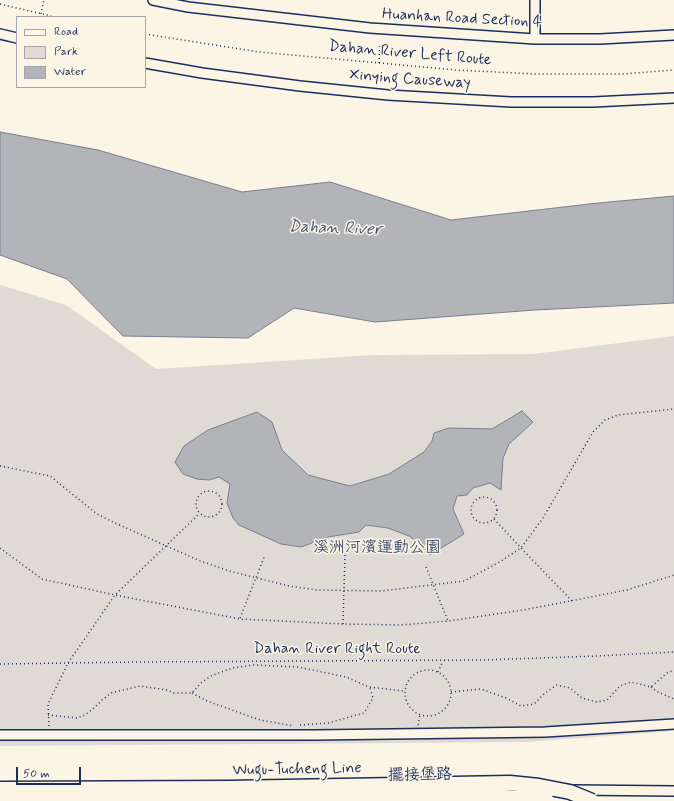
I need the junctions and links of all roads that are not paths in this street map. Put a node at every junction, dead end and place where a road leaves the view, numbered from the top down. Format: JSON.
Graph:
{"nodes":[{"id":1,"x":153,"y":0,"type":"edge"},
{"id":2,"x":535,"y":0,"type":"edge"},
{"id":3,"x":0,"y":34,"type":"edge"},
{"id":4,"x":674,"y":35,"type":"edge"},
{"id":5,"x":16,"y":38,"type":"edge"},
{"id":6,"x":534,"y":39,"type":"junction"},
{"id":7,"x":146,"y":63,"type":"edge"},
{"id":8,"x":674,"y":98,"type":"edge"},
{"id":9,"x":674,"y":724,"type":"edge"},
{"id":10,"x":0,"y":735,"type":"edge"},
{"id":11,"x":0,"y":789,"type":"edge"},
{"id":12,"x":674,"y":791,"type":"edge"},
{"id":13,"x":0,"y":795,"type":"edge"},
{"id":14,"x":596,"y":796,"type":"edge"},
{"id":15,"x":104,"y":798,"type":"edge"},
{"id":16,"x":0,"y":800,"type":"edge"},
{"id":17,"x":526,"y":801,"type":"edge"},
{"id":18,"x":547,"y":801,"type":"edge"}],
"edges":[{"from":1,"to":6,"type":"street","name":"Huanhan Road Section 4"},
{"from":2,"to":6,"type":"street"},
{"from":3,"to":5,"type":"street"},
{"from":4,"to":6,"type":"street","name":"Huanhan Road Section 4"},
{"from":7,"to":8,"type":"street","name":"Xinying Causeway"},
{"from":9,"to":10,"type":"street"},
{"from":11,"to":14,"type":"highway","name":"Wugu-Tucheng Line","bridge":true},
{"from":12,"to":14,"type":"street"},
{"from":13,"to":15,"type":"street","name":"擺接堡路"},
{"from":14,"to":15,"type":"street","name":"擺接堡路"},
{"from":14,"to":17,"type":"street"},
{"from":16,"to":18,"type":"highway","name":"Wugu-Tucheng Line","bridge":true}]}
